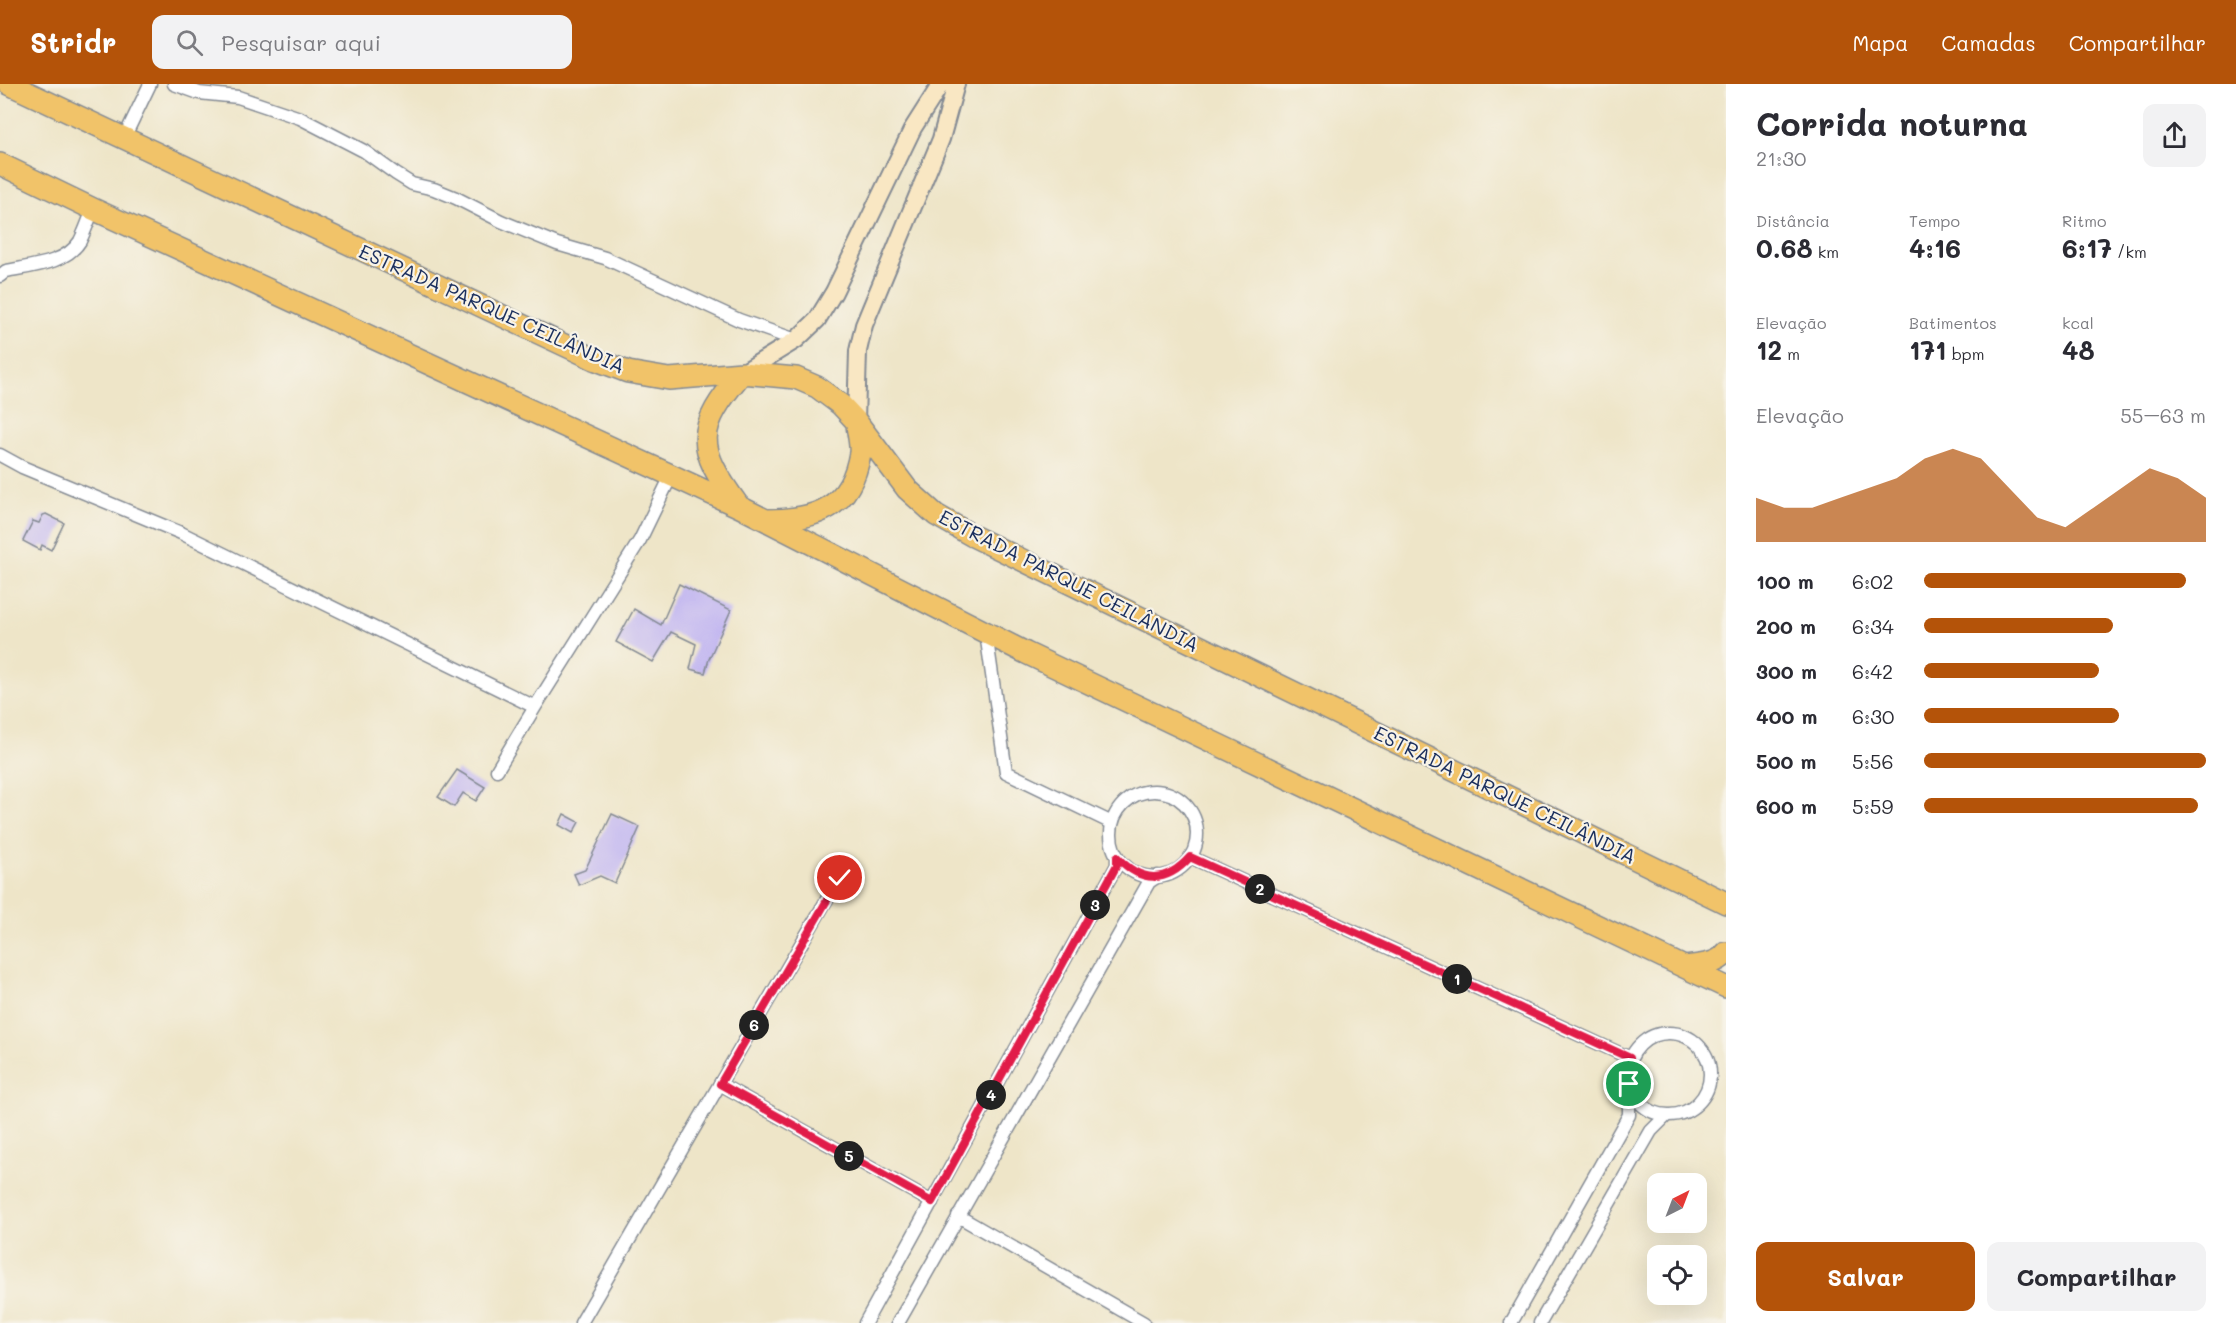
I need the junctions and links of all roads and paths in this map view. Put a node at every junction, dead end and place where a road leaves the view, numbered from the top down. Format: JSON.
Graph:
{"nodes":[{"id":1,"x":9,"y":84,"type":"edge"},
{"id":2,"x":150,"y":84,"type":"edge"},
{"id":3,"x":174,"y":84,"type":"edge"},
{"id":4,"x":940,"y":84,"type":"edge"},
{"id":5,"x":956,"y":84,"type":"edge"},
{"id":6,"x":124,"y":138,"type":"junction"},
{"id":7,"x":0,"y":164,"type":"edge"},
{"id":8,"x":93,"y":209,"type":"junction"},
{"id":9,"x":0,"y":276,"type":"edge"},
{"id":10,"x":796,"y":340,"type":"junction"},
{"id":11,"x":742,"y":373,"type":"junction"},
{"id":12,"x":856,"y":421,"type":"junction"},
{"id":13,"x":0,"y":455,"type":"edge"},
{"id":14,"x":672,"y":476,"type":"junction"},
{"id":15,"x":740,"y":507,"type":"junction"},
{"id":16,"x":766,"y":520,"type":"junction"},
{"id":17,"x":986,"y":633,"type":"junction"},
{"id":18,"x":535,"y":706,"type":"junction"},
{"id":19,"x":497,"y":770,"type":"dead end"},
{"id":20,"x":1112,"y":824,"type":"junction"},
{"id":21,"x":1117,"y":857,"type":"junction"},
{"id":22,"x":1190,"y":857,"type":"junction"},
{"id":23,"x":1158,"y":876,"type":"junction"},
{"id":24,"x":840,"y":878,"type":"dead end"},
{"id":25,"x":1724,"y":905,"type":"edge"},
{"id":26,"x":1726,"y":953,"type":"edge"},
{"id":27,"x":1684,"y":967,"type":"junction"},
{"id":28,"x":1726,"y":987,"type":"edge"},
{"id":29,"x":1630,"y":1058,"type":"junction"},
{"id":30,"x":720,"y":1084,"type":"junction"},
{"id":31,"x":1629,"y":1084,"type":"junction"},
{"id":32,"x":1667,"y":1115,"type":"junction"},
{"id":33,"x":932,"y":1202,"type":"junction"},
{"id":34,"x":958,"y":1216,"type":"junction"},
{"id":35,"x":581,"y":1323,"type":"edge"},
{"id":36,"x":865,"y":1323,"type":"edge"},
{"id":37,"x":898,"y":1323,"type":"edge"},
{"id":38,"x":1144,"y":1323,"type":"edge"},
{"id":39,"x":1511,"y":1323,"type":"edge"},
{"id":40,"x":1540,"y":1323,"type":"edge"}],
"edges":[{"from":1,"to":6,"type":"highway","name":"ESTRADA PARQUE CEILÂNDIA"},
{"from":2,"to":6,"type":"street"},
{"from":3,"to":10,"type":"street"},
{"from":4,"to":10,"type":"main road"},
{"from":5,"to":12,"type":"main road"},
{"from":6,"to":11,"type":"highway","name":"ESTRADA PARQUE CEILÂNDIA"},
{"from":7,"to":8,"type":"highway"},
{"from":8,"to":9,"type":"street"},
{"from":8,"to":14,"type":"highway"},
{"from":10,"to":11,"type":"main road"},
{"from":11,"to":12,"type":"highway","name":"ESTRADA PARQUE CEILÂNDIA"},
{"from":11,"to":15,"type":"highway"},
{"from":12,"to":16,"type":"highway"},
{"from":12,"to":25,"type":"highway","name":"ESTRADA PARQUE CEILÂNDIA"},
{"from":13,"to":18,"type":"street"},
{"from":14,"to":15,"type":"highway"},
{"from":14,"to":18,"type":"street"},
{"from":15,"to":16,"type":"highway"},
{"from":16,"to":17,"type":"highway"},
{"from":17,"to":20,"type":"street"},
{"from":17,"to":27,"type":"highway"},
{"from":18,"to":19,"type":"street"},
{"from":20,"to":21,"type":"street"},
{"from":20,"to":22,"type":"street"},
{"from":21,"to":23,"type":"street"},
{"from":21,"to":33,"type":"street"},
{"from":22,"to":23,"type":"street"},
{"from":22,"to":29,"type":"street"},
{"from":23,"to":34,"type":"street"},
{"from":24,"to":30,"type":"street"},
{"from":26,"to":27,"type":"highway"},
{"from":27,"to":28,"type":"highway"},
{"from":29,"to":31,"type":"street"},
{"from":29,"to":32,"type":"street"},
{"from":30,"to":33,"type":"street"},
{"from":30,"to":35,"type":"street"},
{"from":31,"to":32,"type":"street"},
{"from":31,"to":39,"type":"street"},
{"from":32,"to":40,"type":"street"},
{"from":33,"to":36,"type":"street"},
{"from":34,"to":37,"type":"street"},
{"from":34,"to":38,"type":"street"}]}
